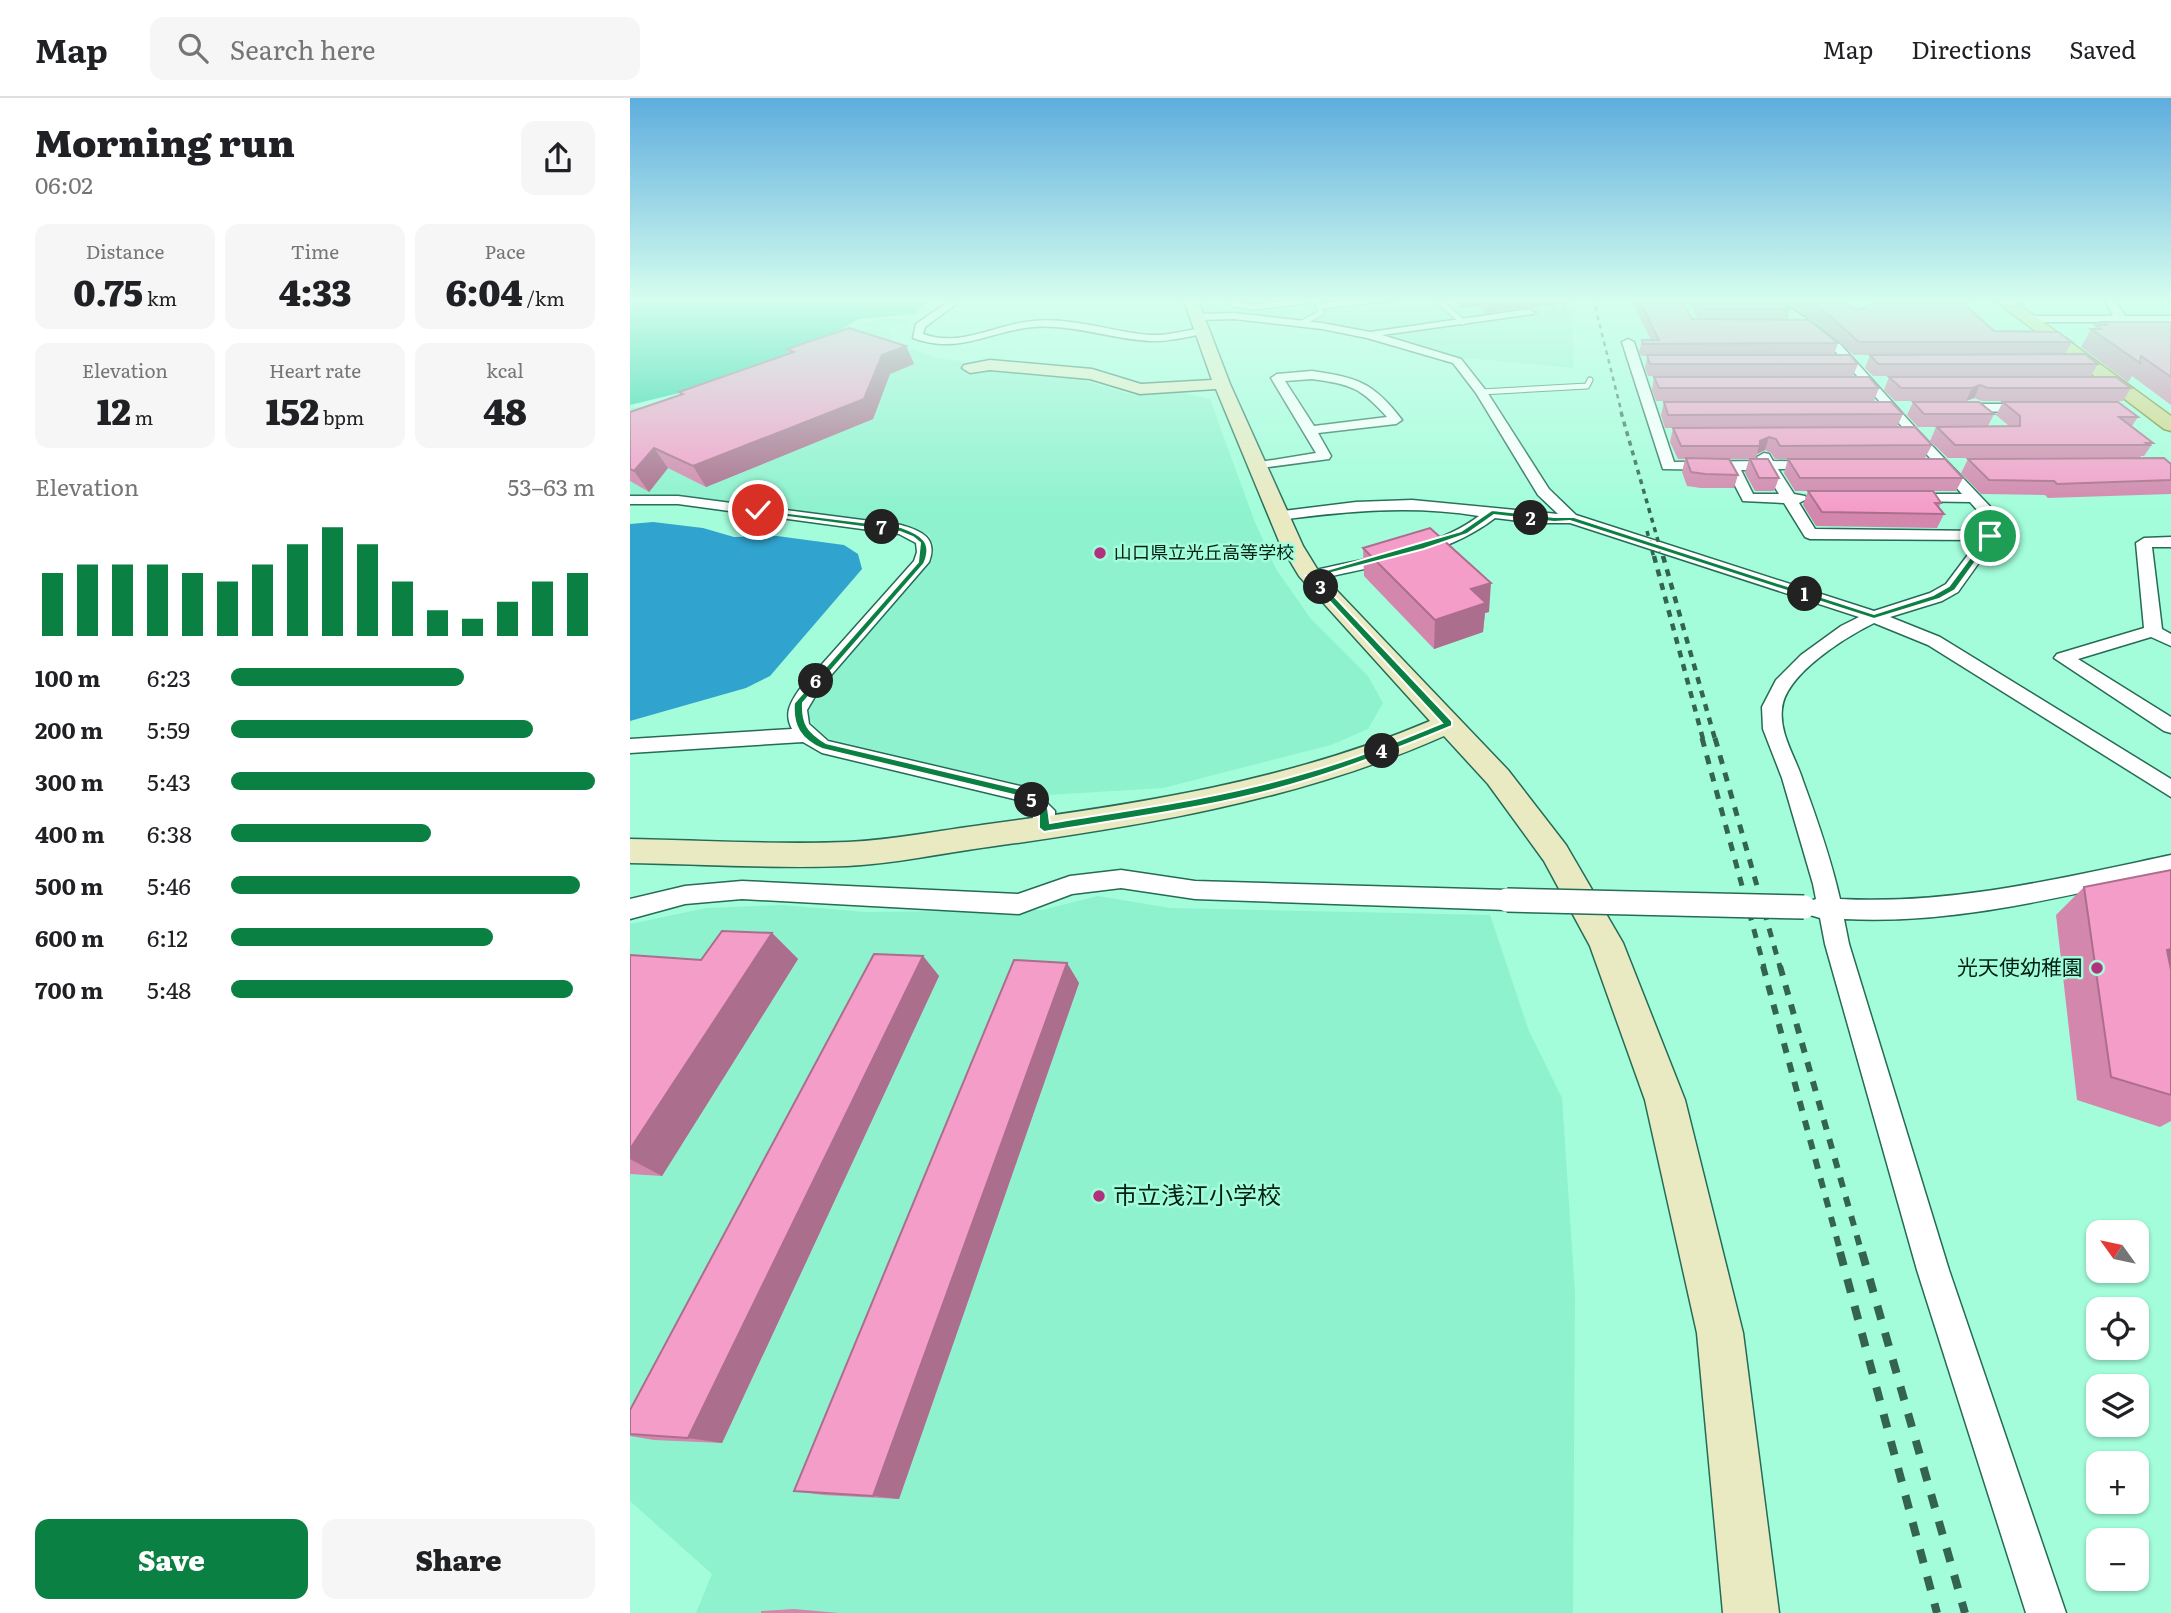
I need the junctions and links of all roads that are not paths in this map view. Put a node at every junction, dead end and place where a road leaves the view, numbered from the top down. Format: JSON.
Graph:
{"nodes":[{"id":1,"x":1032,"y":369,"type":"edge"},
{"id":2,"x":1217,"y":369,"type":"edge"},
{"id":3,"x":1463,"y":369,"type":"edge"},
{"id":4,"x":1638,"y":369,"type":"edge"},
{"id":5,"x":1849,"y":369,"type":"edge"},
{"id":6,"x":2095,"y":369,"type":"edge"},
{"id":7,"x":1590,"y":380,"type":"dead end"},
{"id":8,"x":1862,"y":383,"type":"junction"},
{"id":9,"x":1892,"y":383,"type":"edge"},
{"id":10,"x":2090,"y":383,"type":"edge"},
{"id":11,"x":2115,"y":383,"type":"junction"},
{"id":12,"x":1222,"y":384,"type":"junction"},
{"id":13,"x":1961,"y":391,"type":"edge"},
{"id":14,"x":1481,"y":392,"type":"junction"},
{"id":15,"x":1939,"y":408,"type":"edge"},
{"id":16,"x":1976,"y":408,"type":"junction"},
{"id":17,"x":2041,"y":408,"type":"edge"},
{"id":18,"x":2121,"y":408,"type":"edge"},
{"id":19,"x":2148,"y":408,"type":"junction"},
{"id":20,"x":1996,"y":425,"type":"edge"},
{"id":21,"x":2171,"y":425,"type":"edge"},
{"id":22,"x":1310,"y":430,"type":"junction"},
{"id":23,"x":1890,"y":435,"type":"edge"},
{"id":24,"x":1921,"y":435,"type":"junction"},
{"id":25,"x":1756,"y":445,"type":"edge"},
{"id":26,"x":1830,"y":465,"type":"edge"},
{"id":27,"x":1259,"y":466,"type":"junction"},
{"id":28,"x":1732,"y":466,"type":"junction"},
{"id":29,"x":1769,"y":466,"type":"junction"},
{"id":30,"x":1917,"y":466,"type":"edge"},
{"id":31,"x":1942,"y":466,"type":"junction"},
{"id":32,"x":1969,"y":466,"type":"edge"},
{"id":33,"x":1893,"y":498,"type":"edge"},
{"id":34,"x":1975,"y":498,"type":"junction"},
{"id":35,"x":1790,"y":499,"type":"junction"},
{"id":36,"x":1815,"y":499,"type":"edge"},
{"id":37,"x":630,"y":500,"type":"edge"},
{"id":38,"x":1492,"y":513,"type":"junction"},
{"id":39,"x":1280,"y":515,"type":"junction"},
{"id":40,"x":1571,"y":518,"type":"junction"},
{"id":41,"x":1990,"y":536,"type":"junction"},
{"id":42,"x":2171,"y":542,"type":"edge"},
{"id":43,"x":1310,"y":576,"type":"junction"},
{"id":44,"x":1874,"y":617,"type":"junction"},
{"id":45,"x":2153,"y":631,"type":"junction"},
{"id":46,"x":2171,"y":640,"type":"edge"},
{"id":47,"x":1448,"y":724,"type":"junction"},
{"id":48,"x":2171,"y":726,"type":"edge"},
{"id":49,"x":806,"y":735,"type":"junction"},
{"id":50,"x":630,"y":746,"type":"edge"},
{"id":51,"x":2171,"y":789,"type":"edge"},
{"id":52,"x":1044,"y":828,"type":"junction"},
{"id":53,"x":630,"y":850,"type":"edge"},
{"id":54,"x":2171,"y":864,"type":"edge"},
{"id":55,"x":1817,"y":908,"type":"junction"},
{"id":56,"x":630,"y":909,"type":"edge"},
{"id":57,"x":1751,"y":1613,"type":"edge"},
{"id":58,"x":2046,"y":1613,"type":"edge"}],
"edges":[{"from":1,"to":12,"type":"street"},
{"from":2,"to":12,"type":"street"},
{"from":3,"to":14,"type":"street"},
{"from":4,"to":28,"type":"street"},
{"from":5,"to":8,"type":"street"},
{"from":6,"to":11,"type":"main road"},
{"from":7,"to":14,"type":"lane"},
{"from":8,"to":9,"type":"street"},
{"from":8,"to":24,"type":"street"},
{"from":10,"to":11,"type":"street"},
{"from":11,"to":19,"type":"main road"},
{"from":12,"to":27,"type":"street"},
{"from":13,"to":16,"type":"street"},
{"from":14,"to":40,"type":"street"},
{"from":15,"to":16,"type":"street"},
{"from":16,"to":17,"type":"street"},
{"from":16,"to":20,"type":"street"},
{"from":18,"to":19,"type":"street"},
{"from":19,"to":21,"type":"main road"},
{"from":22,"to":22,"type":"street"},
{"from":22,"to":27,"type":"street"},
{"from":23,"to":24,"type":"street"},
{"from":24,"to":31,"type":"street"},
{"from":25,"to":29,"type":"street"},
{"from":26,"to":29,"type":"street"},
{"from":27,"to":39,"type":"street"},
{"from":28,"to":29,"type":"street"},
{"from":28,"to":35,"type":"street"},
{"from":29,"to":35,"type":"street"},
{"from":30,"to":31,"type":"street"},
{"from":31,"to":32,"type":"street"},
{"from":31,"to":34,"type":"street"},
{"from":33,"to":34,"type":"street"},
{"from":34,"to":41,"type":"street"},
{"from":35,"to":36,"type":"street"},
{"from":35,"to":41,"type":"street"},
{"from":37,"to":49,"type":"street"},
{"from":38,"to":39,"type":"street"},
{"from":38,"to":40,"type":"street"},
{"from":38,"to":43,"type":"street"},
{"from":39,"to":43,"type":"street"},
{"from":40,"to":44,"type":"street"},
{"from":41,"to":44,"type":"street"},
{"from":42,"to":45,"type":"street"},
{"from":43,"to":47,"type":"street"},
{"from":44,"to":51,"type":"street"},
{"from":44,"to":55,"type":"street"},
{"from":45,"to":46,"type":"street"},
{"from":45,"to":48,"type":"street"},
{"from":47,"to":52,"type":"street"},
{"from":47,"to":57,"type":"street"},
{"from":49,"to":50,"type":"street"},
{"from":49,"to":52,"type":"street"},
{"from":52,"to":53,"type":"street"},
{"from":54,"to":55,"type":"street"},
{"from":55,"to":56,"type":"street","bridge":true},
{"from":55,"to":58,"type":"street"}]}
